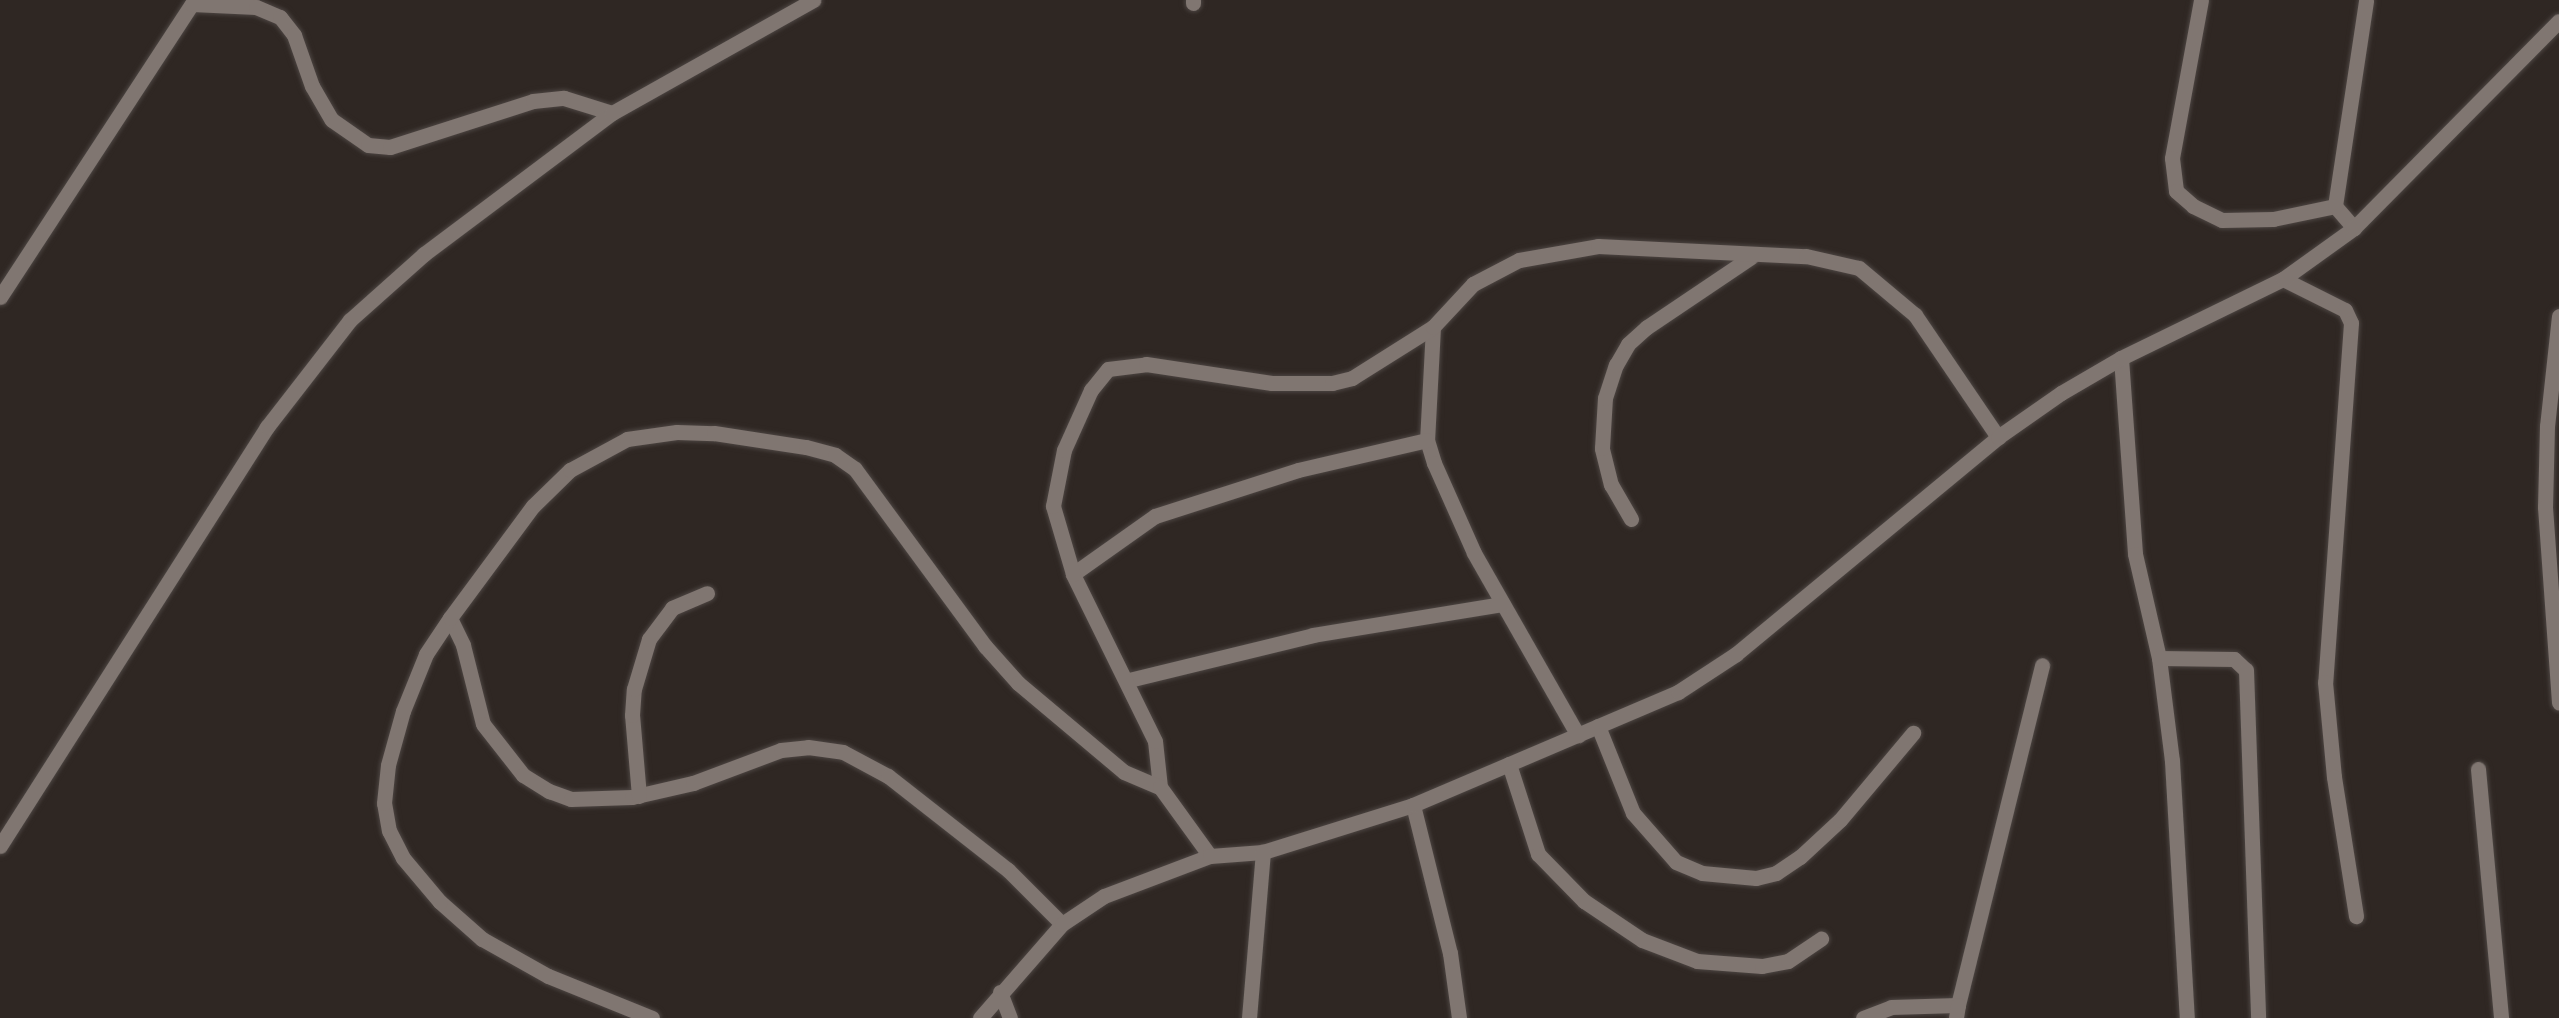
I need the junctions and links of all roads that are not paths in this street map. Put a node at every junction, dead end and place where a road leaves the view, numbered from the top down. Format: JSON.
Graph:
{"nodes":[{"id":1,"x":813,"y":0,"type":"edge"},
{"id":2,"x":2201,"y":0,"type":"edge"},
{"id":3,"x":2366,"y":0,"type":"edge"},
{"id":4,"x":194,"y":2,"type":"edge"},
{"id":5,"x":2559,"y":21,"type":"edge"},
{"id":6,"x":612,"y":113,"type":"junction"},
{"id":7,"x":2335,"y":206,"type":"junction"},
{"id":8,"x":2354,"y":228,"type":"junction"},
{"id":9,"x":1751,"y":257,"type":"junction"},
{"id":10,"x":2283,"y":279,"type":"junction"},
{"id":11,"x":0,"y":297,"type":"edge"},
{"id":12,"x":2559,"y":316,"type":"edge"},
{"id":13,"x":1433,"y":327,"type":"junction"},
{"id":14,"x":2121,"y":358,"type":"junction"},
{"id":15,"x":1998,"y":437,"type":"junction"},
{"id":16,"x":1427,"y":440,"type":"junction"},
{"id":17,"x":1631,"y":519,"type":"dead end"},
{"id":18,"x":1073,"y":574,"type":"junction"},
{"id":19,"x":707,"y":593,"type":"dead end"},
{"id":20,"x":1502,"y":604,"type":"junction"},
{"id":21,"x":450,"y":618,"type":"junction"},
{"id":22,"x":2159,"y":658,"type":"junction"},
{"id":23,"x":2042,"y":665,"type":"dead end"},
{"id":24,"x":1129,"y":680,"type":"junction"},
{"id":25,"x":2559,"y":703,"type":"edge"},
{"id":26,"x":1598,"y":726,"type":"junction"},
{"id":27,"x":1913,"y":733,"type":"dead end"},
{"id":28,"x":1578,"y":735,"type":"junction"},
{"id":29,"x":1509,"y":764,"type":"junction"},
{"id":30,"x":2478,"y":769,"type":"dead end"},
{"id":31,"x":1160,"y":787,"type":"junction"},
{"id":32,"x":639,"y":796,"type":"junction"},
{"id":33,"x":1413,"y":805,"type":"junction"},
{"id":34,"x":0,"y":846,"type":"edge"},
{"id":35,"x":1263,"y":852,"type":"junction"},
{"id":36,"x":1210,"y":856,"type":"junction"},
{"id":37,"x":2356,"y":916,"type":"dead end"},
{"id":38,"x":1062,"y":924,"type":"junction"},
{"id":39,"x":1821,"y":939,"type":"dead end"},
{"id":40,"x":1000,"y":992,"type":"junction"},
{"id":41,"x":1957,"y":1011,"type":"edge"},
{"id":42,"x":652,"y":1018,"type":"edge"},
{"id":43,"x":980,"y":1018,"type":"edge"},
{"id":44,"x":1010,"y":1018,"type":"edge"},
{"id":45,"x":1249,"y":1018,"type":"edge"},
{"id":46,"x":1459,"y":1018,"type":"edge"},
{"id":47,"x":1863,"y":1018,"type":"edge"},
{"id":48,"x":2187,"y":1018,"type":"edge"},
{"id":49,"x":2258,"y":1018,"type":"edge"},
{"id":50,"x":2501,"y":1018,"type":"edge"}],
"edges":[{"from":1,"to":6,"type":"street"},
{"from":2,"to":7,"type":"street"},
{"from":3,"to":7,"type":"street"},
{"from":4,"to":6,"type":"street"},
{"from":4,"to":11,"type":"street"},
{"from":5,"to":8,"type":"street"},
{"from":6,"to":34,"type":"street"},
{"from":7,"to":8,"type":"street"},
{"from":8,"to":10,"type":"street"},
{"from":9,"to":13,"type":"street"},
{"from":9,"to":15,"type":"street"},
{"from":9,"to":17,"type":"street"},
{"from":10,"to":14,"type":"street"},
{"from":10,"to":37,"type":"street"},
{"from":12,"to":25,"type":"street"},
{"from":13,"to":16,"type":"street"},
{"from":13,"to":18,"type":"street"},
{"from":14,"to":15,"type":"street"},
{"from":14,"to":22,"type":"street"},
{"from":15,"to":26,"type":"street"},
{"from":16,"to":18,"type":"street"},
{"from":16,"to":20,"type":"street"},
{"from":18,"to":24,"type":"street"},
{"from":19,"to":32,"type":"street"},
{"from":20,"to":24,"type":"street"},
{"from":20,"to":28,"type":"street"},
{"from":21,"to":31,"type":"street"},
{"from":21,"to":32,"type":"street"},
{"from":21,"to":42,"type":"street"},
{"from":22,"to":48,"type":"street"},
{"from":22,"to":49,"type":"street"},
{"from":23,"to":41,"type":"street"},
{"from":24,"to":31,"type":"street"},
{"from":26,"to":27,"type":"street"},
{"from":26,"to":28,"type":"street"},
{"from":28,"to":29,"type":"street"},
{"from":29,"to":33,"type":"street"},
{"from":29,"to":39,"type":"street"},
{"from":30,"to":50,"type":"street"},
{"from":31,"to":36,"type":"street"},
{"from":32,"to":38,"type":"street"},
{"from":33,"to":35,"type":"street"},
{"from":33,"to":46,"type":"street"},
{"from":35,"to":36,"type":"street"},
{"from":35,"to":45,"type":"street"},
{"from":36,"to":38,"type":"street"},
{"from":38,"to":40,"type":"street"},
{"from":40,"to":43,"type":"street"},
{"from":40,"to":44,"type":"street"},
{"from":41,"to":47,"type":"street"}]}
